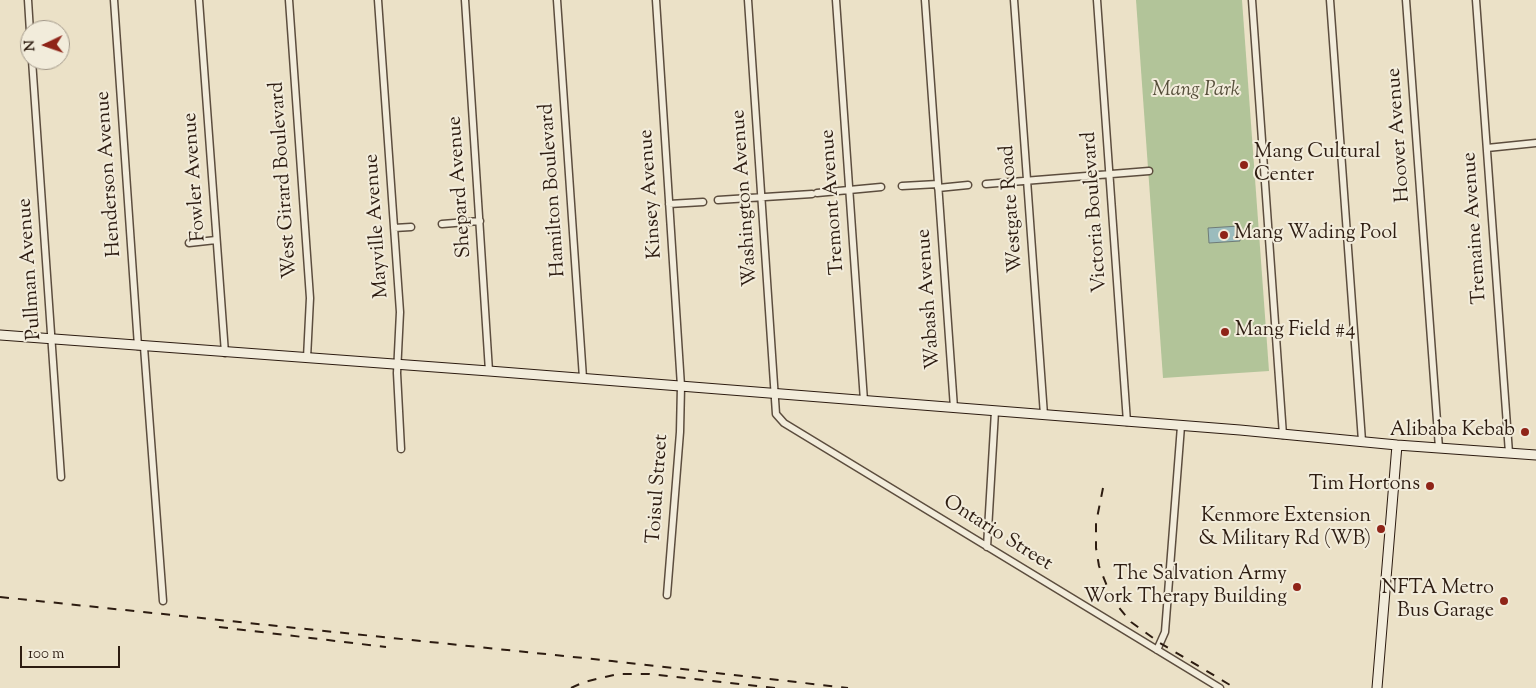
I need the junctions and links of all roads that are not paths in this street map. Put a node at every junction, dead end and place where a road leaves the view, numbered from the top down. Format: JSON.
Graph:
{"nodes":[{"id":1,"x":28,"y":0,"type":"edge"},
{"id":2,"x":114,"y":0,"type":"edge"},
{"id":3,"x":200,"y":0,"type":"edge"},
{"id":4,"x":289,"y":0,"type":"edge"},
{"id":5,"x":378,"y":0,"type":"edge"},
{"id":6,"x":465,"y":0,"type":"edge"},
{"id":7,"x":558,"y":0,"type":"edge"},
{"id":8,"x":656,"y":0,"type":"edge"},
{"id":9,"x":748,"y":0,"type":"edge"},
{"id":10,"x":836,"y":0,"type":"edge"},
{"id":11,"x":925,"y":0,"type":"edge"},
{"id":12,"x":1014,"y":0,"type":"edge"},
{"id":13,"x":1097,"y":0,"type":"edge"},
{"id":14,"x":1252,"y":0,"type":"edge"},
{"id":15,"x":1330,"y":0,"type":"edge"},
{"id":16,"x":1406,"y":0,"type":"edge"},
{"id":17,"x":1476,"y":0,"type":"edge"},
{"id":18,"x":29,"y":20,"type":"edge"},
{"id":19,"x":33,"y":70,"type":"edge"},
{"id":20,"x":1536,"y":143,"type":"edge"},
{"id":21,"x":1487,"y":148,"type":"junction"},
{"id":22,"x":1149,"y":171,"type":"dead end"},
{"id":23,"x":1110,"y":174,"type":"junction"},
{"id":24,"x":1027,"y":181,"type":"junction"},
{"id":25,"x":986,"y":184,"type":"dead end"},
{"id":26,"x":968,"y":185,"type":"dead end"},
{"id":27,"x":902,"y":186,"type":"dead end"},
{"id":28,"x":938,"y":186,"type":"junction"},
{"id":29,"x":880,"y":187,"type":"dead end"},
{"id":30,"x":850,"y":190,"type":"junction"},
{"id":31,"x":762,"y":196,"type":"junction"},
{"id":32,"x":718,"y":200,"type":"dead end"},
{"id":33,"x":703,"y":202,"type":"dead end"},
{"id":34,"x":669,"y":204,"type":"junction"},
{"id":35,"x":480,"y":221,"type":"junction"},
{"id":36,"x":442,"y":224,"type":"dead end"},
{"id":37,"x":411,"y":227,"type":"dead end"},
{"id":38,"x":394,"y":228,"type":"junction"},
{"id":39,"x":216,"y":240,"type":"junction"},
{"id":40,"x":189,"y":243,"type":"dead end"},
{"id":41,"x":0,"y":335,"type":"edge"},
{"id":42,"x":52,"y":340,"type":"junction"},
{"id":43,"x":141,"y":346,"type":"junction"},
{"id":44,"x":225,"y":353,"type":"junction"},
{"id":45,"x":306,"y":358,"type":"junction"},
{"id":46,"x":397,"y":365,"type":"junction"},
{"id":47,"x":490,"y":371,"type":"junction"},
{"id":48,"x":583,"y":378,"type":"junction"},
{"id":49,"x":681,"y":386,"type":"junction"},
{"id":50,"x":776,"y":394,"type":"junction"},
{"id":51,"x":864,"y":401,"type":"junction"},
{"id":52,"x":954,"y":408,"type":"junction"},
{"id":53,"x":994,"y":411,"type":"junction"},
{"id":54,"x":1044,"y":415,"type":"junction"},
{"id":55,"x":1127,"y":422,"type":"junction"},
{"id":56,"x":1181,"y":426,"type":"junction"},
{"id":57,"x":1284,"y":435,"type":"junction"},
{"id":58,"x":1362,"y":441,"type":"junction"},
{"id":59,"x":1397,"y":445,"type":"junction"},
{"id":60,"x":1439,"y":448,"type":"junction"},
{"id":61,"x":401,"y":449,"type":"dead end"},
{"id":62,"x":1509,"y":453,"type":"junction"},
{"id":63,"x":1536,"y":455,"type":"edge"},
{"id":64,"x":61,"y":477,"type":"dead end"},
{"id":65,"x":987,"y":547,"type":"junction"},
{"id":66,"x":667,"y":595,"type":"dead end"},
{"id":67,"x":162,"y":601,"type":"dead end"},
{"id":68,"x":1157,"y":650,"type":"junction"},
{"id":69,"x":1220,"y":688,"type":"edge"},
{"id":70,"x":1377,"y":688,"type":"edge"}],
"edges":[{"from":1,"to":18,"type":"street"},
{"from":2,"to":43,"type":"street","name":"Henderson Avenue"},
{"from":3,"to":39,"type":"street","name":"Fowler Avenue"},
{"from":4,"to":45,"type":"street","name":"West Girard Boulevard"},
{"from":5,"to":38,"type":"street","name":"Mayville Avenue"},
{"from":6,"to":35,"type":"street","name":"Shepard Avenue"},
{"from":7,"to":48,"type":"street","name":"Hamilton Boulevard"},
{"from":8,"to":34,"type":"street","name":"Kinsey Avenue"},
{"from":9,"to":31,"type":"street","name":"Washington Avenue"},
{"from":10,"to":30,"type":"street","name":"Tremont Avenue"},
{"from":11,"to":28,"type":"street","name":"Wabash Avenue"},
{"from":12,"to":24,"type":"street","name":"Westgate Road"},
{"from":13,"to":23,"type":"street","name":"Victoria Boulevard"},
{"from":14,"to":57,"type":"street"},
{"from":15,"to":58,"type":"street"},
{"from":16,"to":60,"type":"street","name":"Hoover Avenue"},
{"from":17,"to":21,"type":"street","name":"Tremaine Avenue"},
{"from":19,"to":42,"type":"street","name":"Pullman Avenue"},
{"from":20,"to":21,"type":"street"},
{"from":21,"to":62,"type":"street","name":"Tremaine Avenue"},
{"from":22,"to":23,"type":"street"},
{"from":23,"to":24,"type":"street"},
{"from":23,"to":55,"type":"street","name":"Victoria Boulevard"},
{"from":24,"to":25,"type":"street"},
{"from":24,"to":54,"type":"street","name":"Westgate Road"},
{"from":26,"to":28,"type":"street"},
{"from":27,"to":28,"type":"street"},
{"from":28,"to":52,"type":"street","name":"Wabash Avenue"},
{"from":29,"to":30,"type":"street"},
{"from":30,"to":31,"type":"street"},
{"from":30,"to":51,"type":"street","name":"Tremont Avenue"},
{"from":31,"to":32,"type":"street"},
{"from":31,"to":50,"type":"street","name":"Washington Avenue"},
{"from":33,"to":34,"type":"street"},
{"from":34,"to":49,"type":"street","name":"Kinsey Avenue"},
{"from":35,"to":36,"type":"street"},
{"from":35,"to":47,"type":"street","name":"Shepard Avenue"},
{"from":37,"to":38,"type":"street"},
{"from":38,"to":46,"type":"street","name":"Mayville Avenue"},
{"from":39,"to":40,"type":"street"},
{"from":39,"to":44,"type":"street","name":"Fowler Avenue"},
{"from":41,"to":42,"type":"main road"},
{"from":42,"to":43,"type":"main road"},
{"from":42,"to":64,"type":"street","name":"Pullman Avenue"},
{"from":43,"to":44,"type":"main road"},
{"from":43,"to":67,"type":"street","name":"Henderson Avenue"},
{"from":44,"to":45,"type":"main road"},
{"from":45,"to":46,"type":"main road"},
{"from":46,"to":47,"type":"main road"},
{"from":46,"to":61,"type":"street","name":"Mayville Avenue"},
{"from":47,"to":48,"type":"main road"},
{"from":48,"to":49,"type":"main road"},
{"from":49,"to":50,"type":"main road"},
{"from":49,"to":66,"type":"street","name":"Toisul Street"},
{"from":50,"to":51,"type":"main road"},
{"from":50,"to":65,"type":"street","name":"Ontario Street"},
{"from":51,"to":52,"type":"main road"},
{"from":52,"to":53,"type":"main road"},
{"from":53,"to":54,"type":"main road"},
{"from":53,"to":65,"type":"street"},
{"from":54,"to":55,"type":"main road"},
{"from":55,"to":56,"type":"main road"},
{"from":56,"to":57,"type":"main road"},
{"from":56,"to":68,"type":"street"},
{"from":57,"to":58,"type":"main road"},
{"from":58,"to":59,"type":"main road"},
{"from":59,"to":60,"type":"main road"},
{"from":59,"to":70,"type":"main road"},
{"from":60,"to":62,"type":"main road"},
{"from":62,"to":63,"type":"main road"},
{"from":65,"to":68,"type":"street","name":"Ontario Street"},
{"from":68,"to":69,"type":"street","name":"Ontario Street"}]}
